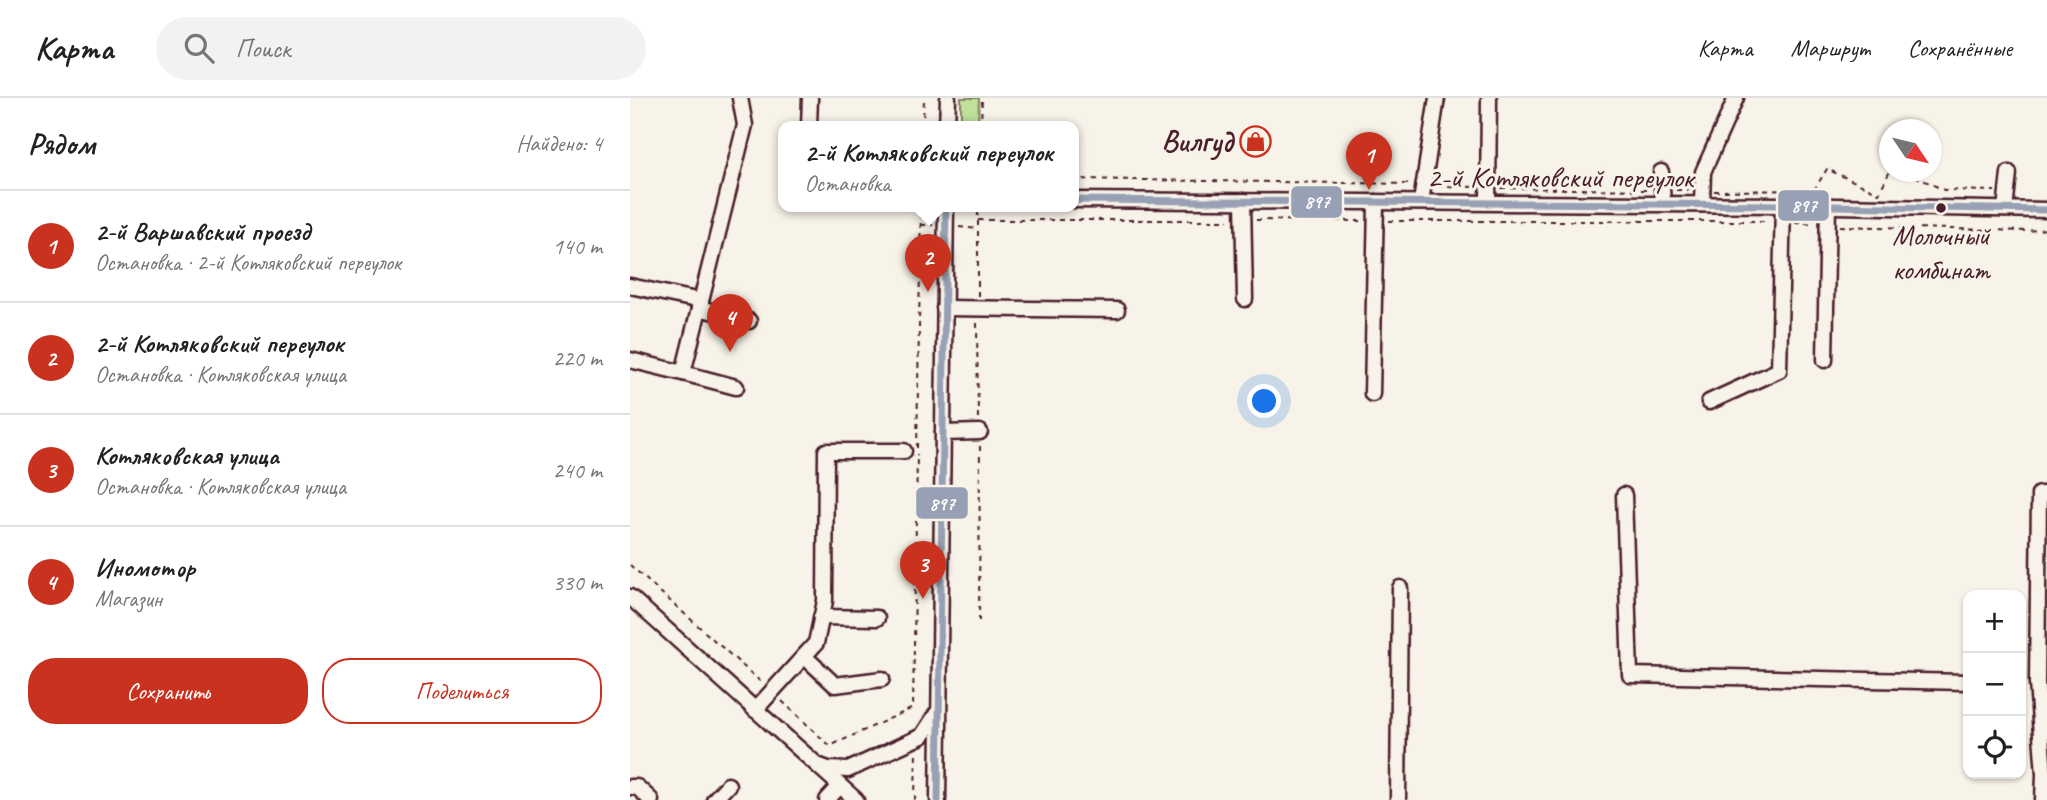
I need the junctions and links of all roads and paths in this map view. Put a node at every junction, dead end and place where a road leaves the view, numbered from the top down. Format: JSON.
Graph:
{"nodes":[{"id":1,"x":740,"y":98,"type":"edge"},
{"id":2,"x":810,"y":98,"type":"edge"},
{"id":3,"x":924,"y":98,"type":"edge"},
{"id":4,"x":948,"y":98,"type":"edge"},
{"id":5,"x":982,"y":98,"type":"edge"},
{"id":6,"x":1437,"y":98,"type":"edge"},
{"id":7,"x":1489,"y":98,"type":"edge"},
{"id":8,"x":1736,"y":98,"type":"edge"},
{"id":9,"x":809,"y":121,"type":"edge"},
{"id":10,"x":923,"y":121,"type":"edge"},
{"id":11,"x":947,"y":121,"type":"edge"},
{"id":12,"x":981,"y":121,"type":"edge"},
{"id":13,"x":1661,"y":172,"type":"dead end"},
{"id":14,"x":1412,"y":174,"type":"dead end"},
{"id":15,"x":1079,"y":179,"type":"edge"},
{"id":16,"x":1927,"y":182,"type":"edge"},
{"id":17,"x":2008,"y":184,"type":"junction"},
{"id":18,"x":2023,"y":190,"type":"dead end"},
{"id":19,"x":1079,"y":200,"type":"edge"},
{"id":20,"x":1243,"y":201,"type":"junction"},
{"id":21,"x":1376,"y":202,"type":"junction"},
{"id":22,"x":1421,"y":202,"type":"junction"},
{"id":23,"x":1488,"y":202,"type":"junction"},
{"id":24,"x":1663,"y":203,"type":"junction"},
{"id":25,"x":1702,"y":204,"type":"junction"},
{"id":26,"x":1783,"y":205,"type":"junction"},
{"id":27,"x":1828,"y":205,"type":"junction"},
{"id":28,"x":2004,"y":209,"type":"junction"},
{"id":29,"x":2047,"y":210,"type":"edge"},
{"id":30,"x":920,"y":212,"type":"edge"},
{"id":31,"x":946,"y":212,"type":"edge"},
{"id":32,"x":978,"y":212,"type":"edge"},
{"id":33,"x":978,"y":220,"type":"junction"},
{"id":34,"x":1244,"y":220,"type":"junction"},
{"id":35,"x":1376,"y":221,"type":"junction"},
{"id":36,"x":1783,"y":221,"type":"junction"},
{"id":37,"x":1828,"y":225,"type":"junction"},
{"id":38,"x":2047,"y":229,"type":"edge"},
{"id":39,"x":630,"y":286,"type":"edge"},
{"id":40,"x":1245,"y":299,"type":"dead end"},
{"id":41,"x":700,"y":305,"type":"junction"},
{"id":42,"x":944,"y":309,"type":"junction"},
{"id":43,"x":978,"y":309,"type":"junction"},
{"id":44,"x":1118,"y":310,"type":"dead end"},
{"id":45,"x":749,"y":321,"type":"dead end"},
{"id":46,"x":630,"y":360,"type":"edge"},
{"id":47,"x":1825,"y":360,"type":"dead end"},
{"id":48,"x":683,"y":373,"type":"junction"},
{"id":49,"x":736,"y":387,"type":"dead end"},
{"id":50,"x":1372,"y":394,"type":"dead end"},
{"id":51,"x":1709,"y":402,"type":"dead end"},
{"id":52,"x":980,"y":432,"type":"junction"},
{"id":53,"x":943,"y":433,"type":"junction"},
{"id":54,"x":904,"y":451,"type":"dead end"},
{"id":55,"x":2047,"y":494,"type":"edge"},
{"id":56,"x":1624,"y":495,"type":"dead end"},
{"id":57,"x":630,"y":565,"type":"edge"},
{"id":58,"x":1400,"y":588,"type":"dead end"},
{"id":59,"x":630,"y":597,"type":"edge"},
{"id":60,"x":821,"y":618,"type":"junction"},
{"id":61,"x":877,"y":618,"type":"dead end"},
{"id":62,"x":979,"y":621,"type":"dead end"},
{"id":63,"x":804,"y":656,"type":"junction"},
{"id":64,"x":882,"y":678,"type":"dead end"},
{"id":65,"x":1963,"y":682,"type":"edge"},
{"id":66,"x":2026,"y":683,"type":"edge"},
{"id":67,"x":2037,"y":684,"type":"junction"},
{"id":68,"x":771,"y":692,"type":"junction"},
{"id":69,"x":939,"y":705,"type":"junction"},
{"id":70,"x":755,"y":710,"type":"junction"},
{"id":71,"x":916,"y":751,"type":"dead end"},
{"id":72,"x":808,"y":758,"type":"junction"},
{"id":73,"x":728,"y":785,"type":"dead end"},
{"id":74,"x":840,"y":786,"type":"junction"},
{"id":75,"x":630,"y":788,"type":"edge"},
{"id":76,"x":651,"y":800,"type":"edge"},
{"id":77,"x":714,"y":800,"type":"edge"},
{"id":78,"x":827,"y":800,"type":"edge"},
{"id":79,"x":856,"y":800,"type":"edge"},
{"id":80,"x":915,"y":800,"type":"edge"},
{"id":81,"x":938,"y":800,"type":"edge"},
{"id":82,"x":1398,"y":800,"type":"edge"},
{"id":83,"x":2043,"y":800,"type":"edge"}],
"edges":[{"from":1,"to":41,"type":"street"},
{"from":2,"to":9,"type":"street"},
{"from":3,"to":10,"type":"path"},
{"from":4,"to":11,"type":"street"},
{"from":5,"to":12,"type":"path"},
{"from":6,"to":22,"type":"street"},
{"from":7,"to":23,"type":"street"},
{"from":8,"to":25,"type":"street"},
{"from":13,"to":24,"type":"street"},
{"from":14,"to":15,"type":"path"},
{"from":16,"to":17,"type":"path"},
{"from":17,"to":18,"type":"street"},
{"from":17,"to":28,"type":"street"},
{"from":19,"to":20,"type":"street","name":"2-й Котляковский переулок"},
{"from":20,"to":21,"type":"street","name":"2-й Котляковский переулок"},
{"from":20,"to":34,"type":"street"},
{"from":21,"to":22,"type":"street","name":"2-й Котляковский переулок"},
{"from":21,"to":35,"type":"street"},
{"from":22,"to":23,"type":"street","name":"2-й Котляковский переулок"},
{"from":23,"to":24,"type":"street","name":"2-й Котляковский переулок"},
{"from":24,"to":25,"type":"street","name":"2-й Котляковский переулок"},
{"from":25,"to":26,"type":"street","name":"2-й Котляковский переулок"},
{"from":26,"to":27,"type":"street","name":"2-й Котляковский переулок"},
{"from":26,"to":36,"type":"street"},
{"from":27,"to":28,"type":"street","name":"2-й Котляковский переулок"},
{"from":27,"to":37,"type":"street"},
{"from":28,"to":29,"type":"street","name":"2-й Котляковский переулок"},
{"from":30,"to":68,"type":"path"},
{"from":31,"to":42,"type":"street"},
{"from":32,"to":33,"type":"path"},
{"from":33,"to":34,"type":"path"},
{"from":33,"to":43,"type":"path"},
{"from":34,"to":35,"type":"path"},
{"from":34,"to":40,"type":"street"},
{"from":35,"to":36,"type":"path"},
{"from":35,"to":50,"type":"street"},
{"from":36,"to":37,"type":"path"},
{"from":36,"to":51,"type":"street"},
{"from":37,"to":38,"type":"path"},
{"from":37,"to":47,"type":"street"},
{"from":39,"to":41,"type":"street"},
{"from":41,"to":45,"type":"street"},
{"from":41,"to":48,"type":"street"},
{"from":42,"to":43,"type":"street"},
{"from":42,"to":53,"type":"street"},
{"from":43,"to":44,"type":"street"},
{"from":43,"to":52,"type":"path"},
{"from":46,"to":48,"type":"street"},
{"from":48,"to":49,"type":"street"},
{"from":52,"to":53,"type":"street"},
{"from":52,"to":62,"type":"path"},
{"from":53,"to":69,"type":"street"},
{"from":54,"to":60,"type":"street"},
{"from":55,"to":67,"type":"street"},
{"from":56,"to":65,"type":"street"},
{"from":57,"to":68,"type":"path"},
{"from":58,"to":82,"type":"street"},
{"from":59,"to":70,"type":"street"},
{"from":60,"to":61,"type":"street"},
{"from":60,"to":63,"type":"street"},
{"from":63,"to":64,"type":"street"},
{"from":63,"to":68,"type":"street"},
{"from":66,"to":67,"type":"street"},
{"from":67,"to":83,"type":"street"},
{"from":68,"to":70,"type":"street"},
{"from":69,"to":72,"type":"street"},
{"from":69,"to":81,"type":"street"},
{"from":70,"to":72,"type":"street"},
{"from":71,"to":80,"type":"path"},
{"from":72,"to":74,"type":"street"},
{"from":73,"to":77,"type":"street"},
{"from":74,"to":78,"type":"street"},
{"from":74,"to":79,"type":"street"},
{"from":75,"to":76,"type":"street"}]}
